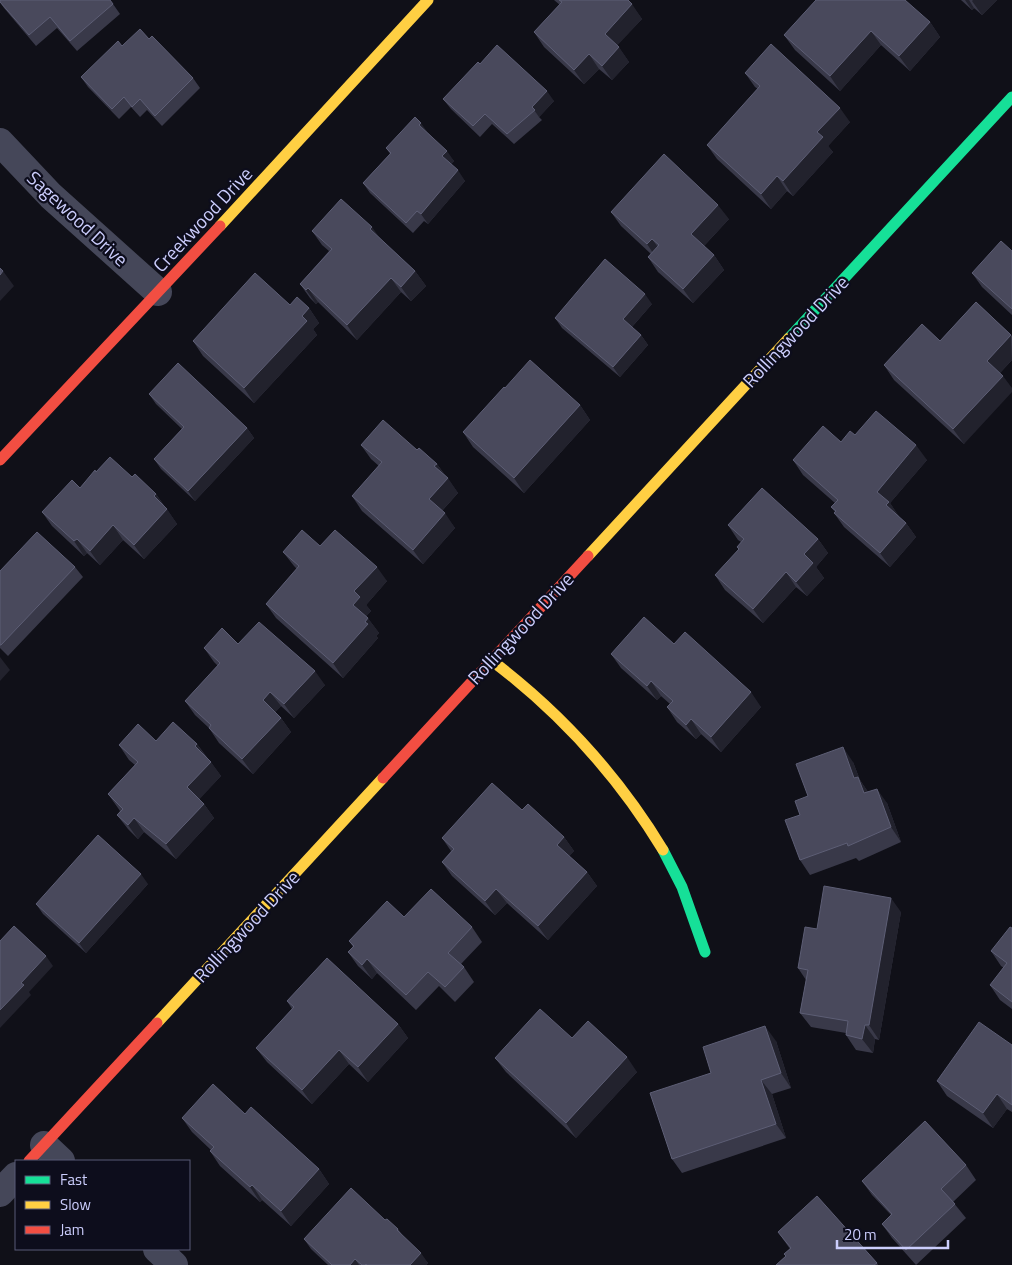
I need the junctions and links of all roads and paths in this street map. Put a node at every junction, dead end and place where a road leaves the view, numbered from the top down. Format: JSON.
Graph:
{"nodes":[{"id":1,"x":428,"y":0,"type":"edge"},
{"id":2,"x":1012,"y":97,"type":"edge"},
{"id":3,"x":0,"y":142,"type":"edge"},
{"id":4,"x":158,"y":292,"type":"junction"},
{"id":5,"x":0,"y":460,"type":"edge"},
{"id":6,"x":491,"y":660,"type":"junction"},
{"id":7,"x":705,"y":952,"type":"dead end"},
{"id":8,"x":45,"y":1156,"type":"edge"},
{"id":9,"x":15,"y":1177,"type":"edge"},
{"id":10,"x":0,"y":1193,"type":"edge"},
{"id":11,"x":158,"y":1250,"type":"edge"},
{"id":12,"x":174,"y":1265,"type":"edge"}],
"edges":[{"from":1,"to":4,"type":"street","name":"Creekwood Drive"},
{"from":2,"to":6,"type":"street","name":"Rollingwood Drive"},
{"from":3,"to":4,"type":"street","name":"Sagewood Drive"},
{"from":4,"to":5,"type":"street","name":"Creekwood Drive"},
{"from":6,"to":7,"type":"street"},
{"from":6,"to":8,"type":"street","name":"Rollingwood Drive"},
{"from":9,"to":10,"type":"street"},
{"from":11,"to":12,"type":"street"}]}
